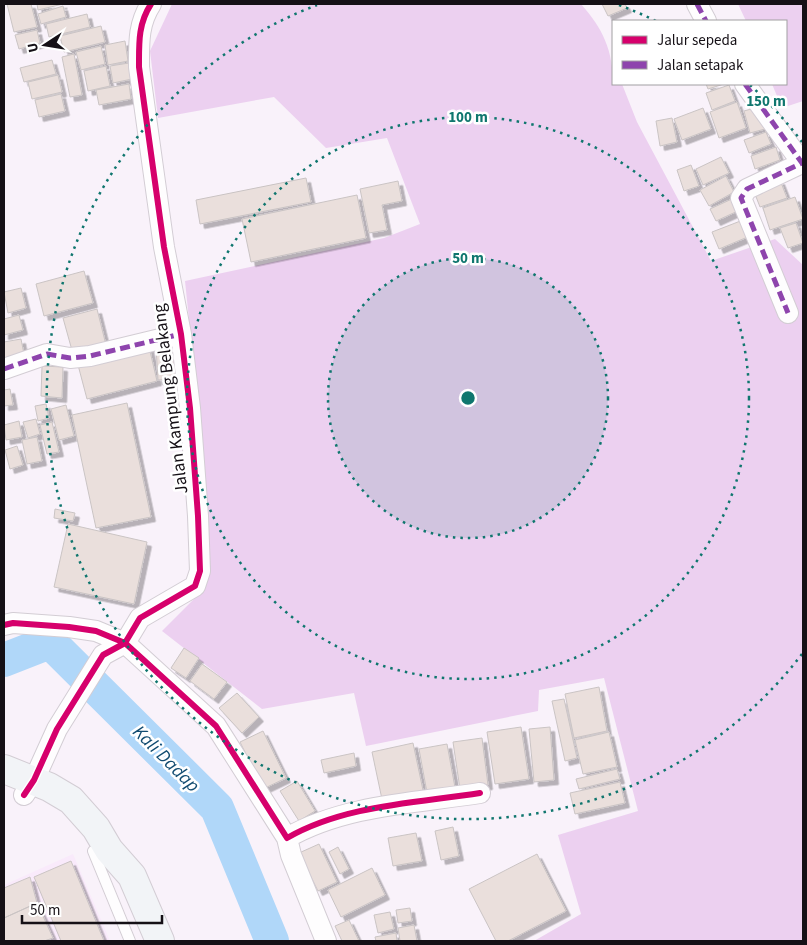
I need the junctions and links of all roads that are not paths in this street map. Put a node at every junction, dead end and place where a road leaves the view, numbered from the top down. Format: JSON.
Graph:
{"nodes":[{"id":1,"x":151,"y":4,"type":"edge"},
{"id":2,"x":698,"y":4,"type":"edge"},
{"id":3,"x":706,"y":20,"type":"edge"},
{"id":4,"x":746,"y":85,"type":"edge"},
{"id":5,"x":803,"y":164,"type":"edge"},
{"id":6,"x":788,"y":313,"type":"dead end"},
{"id":7,"x":180,"y":334,"type":"junction"},
{"id":8,"x":4,"y":369,"type":"edge"},
{"id":9,"x":4,"y":625,"type":"edge"},
{"id":10,"x":125,"y":643,"type":"junction"},
{"id":11,"x":4,"y":769,"type":"edge"},
{"id":12,"x":21,"y":787,"type":"edge"},
{"id":13,"x":480,"y":793,"type":"dead end"},
{"id":14,"x":288,"y":838,"type":"junction"},
{"id":15,"x":101,"y":850,"type":"junction"},
{"id":16,"x":130,"y":941,"type":"edge"},
{"id":17,"x":160,"y":941,"type":"edge"},
{"id":18,"x":326,"y":941,"type":"edge"}],
"edges":[{"from":1,"to":7,"type":"street","name":"Jalan Kampung Belakang"},
{"from":2,"to":3,"type":"street"},
{"from":4,"to":5,"type":"street"},
{"from":5,"to":6,"type":"street"},
{"from":7,"to":8,"type":"street"},
{"from":7,"to":10,"type":"street","name":"Jalan Kampung Belakang"},
{"from":9,"to":10,"type":"street"},
{"from":10,"to":12,"type":"street"},
{"from":10,"to":14,"type":"street"},
{"from":11,"to":12,"type":"street"},
{"from":12,"to":15,"type":"street"},
{"from":13,"to":14,"type":"street"},
{"from":14,"to":18,"type":"street"},
{"from":15,"to":16,"type":"lane"},
{"from":15,"to":17,"type":"street"}]}
